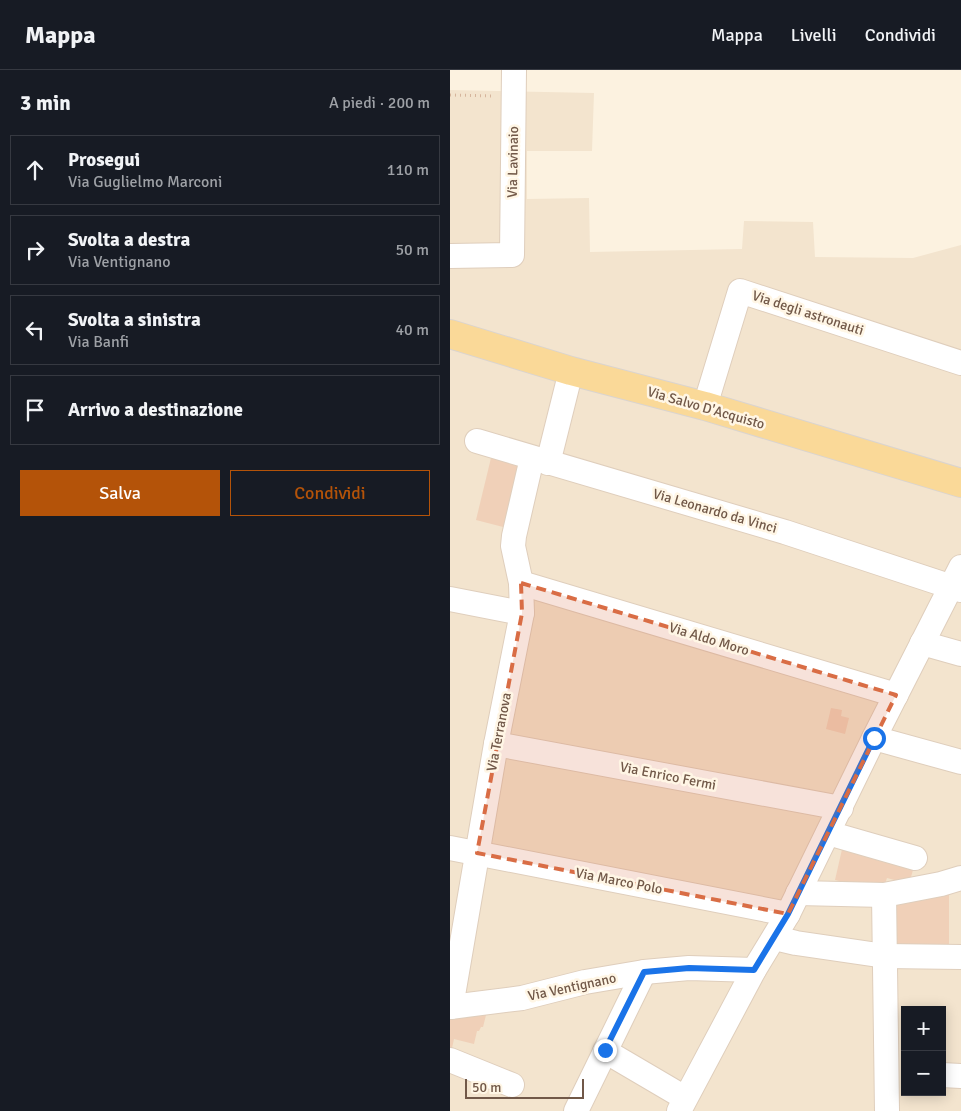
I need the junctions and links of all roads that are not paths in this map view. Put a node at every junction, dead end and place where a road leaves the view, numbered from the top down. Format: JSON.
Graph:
{"nodes":[{"id":1,"x":514,"y":70,"type":"edge"},
{"id":2,"x":450,"y":256,"type":"edge"},
{"id":3,"x":450,"y":334,"type":"edge"},
{"id":4,"x":961,"y":362,"type":"edge"},
{"id":5,"x":571,"y":371,"type":"junction"},
{"id":6,"x":705,"y":406,"type":"junction"},
{"id":7,"x":477,"y":441,"type":"dead end"},
{"id":8,"x":540,"y":460,"type":"junction"},
{"id":9,"x":961,"y":483,"type":"edge"},
{"id":10,"x":958,"y":582,"type":"edge"},
{"id":11,"x":521,"y":584,"type":"junction"},
{"id":12,"x":450,"y":599,"type":"edge"},
{"id":13,"x":522,"y":614,"type":"junction"},
{"id":14,"x":922,"y":643,"type":"junction"},
{"id":15,"x":961,"y":654,"type":"edge"},
{"id":16,"x":896,"y":695,"type":"junction"},
{"id":17,"x":874,"y":738,"type":"junction"},
{"id":18,"x":496,"y":744,"type":"junction"},
{"id":19,"x":961,"y":762,"type":"edge"},
{"id":20,"x":840,"y":808,"type":"junction"},
{"id":21,"x":828,"y":833,"type":"junction"},
{"id":22,"x":450,"y":848,"type":"edge"},
{"id":23,"x":477,"y":853,"type":"junction"},
{"id":24,"x":915,"y":858,"type":"dead end"},
{"id":25,"x":961,"y":878,"type":"edge"},
{"id":26,"x":884,"y":895,"type":"junction"},
{"id":27,"x":793,"y":904,"type":"junction"},
{"id":28,"x":775,"y":938,"type":"junction"},
{"id":29,"x":885,"y":956,"type":"junction"},
{"id":30,"x":961,"y":957,"type":"edge"},
{"id":31,"x":754,"y":970,"type":"junction"},
{"id":32,"x":644,"y":972,"type":"junction"},
{"id":33,"x":450,"y":1007,"type":"edge"},
{"id":34,"x":605,"y":1050,"type":"junction"},
{"id":35,"x":450,"y":1060,"type":"edge"},
{"id":36,"x":896,"y":1075,"type":"edge"},
{"id":37,"x":946,"y":1075,"type":"edge"},
{"id":38,"x":961,"y":1076,"type":"edge"},
{"id":39,"x":512,"y":1085,"type":"dead end"},
{"id":40,"x":682,"y":1105,"type":"edge"},
{"id":41,"x":576,"y":1111,"type":"edge"},
{"id":42,"x":887,"y":1111,"type":"edge"}],
"edges":[{"from":1,"to":2,"type":"street","name":"Via Lavinaio"},
{"from":3,"to":5,"type":"main road","name":"Via Salvo D'Acquisto"},
{"from":4,"to":6,"type":"street","name":"Via degli astronauti"},
{"from":5,"to":6,"type":"main road","name":"Via Salvo D'Acquisto"},
{"from":5,"to":8,"type":"street","name":"Via Terranova"},
{"from":6,"to":9,"type":"main road","name":"Via Salvo D'Acquisto"},
{"from":7,"to":8,"type":"street","name":"Via Leonardo da Vinci"},
{"from":8,"to":10,"type":"street","name":"Via Leonardo da Vinci"},
{"from":8,"to":11,"type":"street","name":"Via Terranova"},
{"from":10,"to":14,"type":"street"},
{"from":11,"to":13,"type":"street","name":"Via Terranova"},
{"from":11,"to":16,"type":"street","name":"Via Aldo Moro"},
{"from":12,"to":13,"type":"street"},
{"from":13,"to":18,"type":"street","name":"Via Terranova"},
{"from":14,"to":15,"type":"street"},
{"from":14,"to":16,"type":"street"},
{"from":16,"to":17,"type":"street"},
{"from":17,"to":19,"type":"street"},
{"from":17,"to":20,"type":"street"},
{"from":18,"to":20,"type":"street","name":"Via Enrico Fermi"},
{"from":18,"to":23,"type":"street","name":"Via Terranova"},
{"from":20,"to":21,"type":"street"},
{"from":21,"to":24,"type":"street"},
{"from":21,"to":27,"type":"street"},
{"from":22,"to":23,"type":"street","name":"Via Marco Polo"},
{"from":23,"to":27,"type":"street","name":"Via Marco Polo"},
{"from":23,"to":33,"type":"street","name":"Via Terranova"},
{"from":25,"to":26,"type":"street"},
{"from":26,"to":27,"type":"street"},
{"from":26,"to":29,"type":"street"},
{"from":27,"to":28,"type":"street"},
{"from":28,"to":29,"type":"street"},
{"from":28,"to":31,"type":"street"},
{"from":29,"to":30,"type":"street"},
{"from":29,"to":36,"type":"street"},
{"from":31,"to":32,"type":"street","name":"Via Ventignano"},
{"from":31,"to":40,"type":"street"},
{"from":32,"to":33,"type":"street","name":"Via Ventignano"},
{"from":32,"to":34,"type":"street"},
{"from":34,"to":40,"type":"street"},
{"from":34,"to":41,"type":"street"},
{"from":35,"to":39,"type":"street"},
{"from":36,"to":42,"type":"street"},
{"from":37,"to":38,"type":"street"}]}
